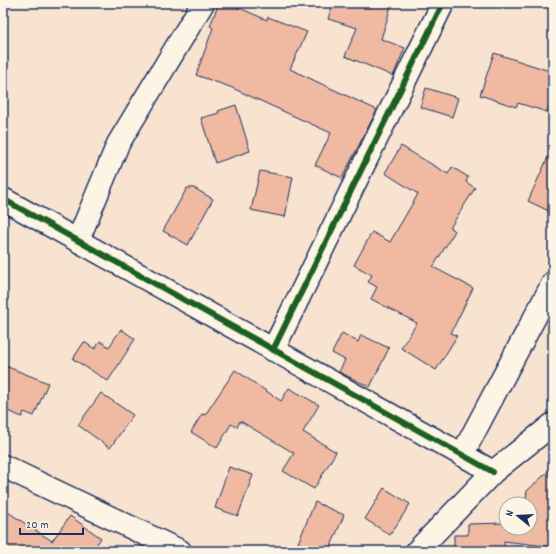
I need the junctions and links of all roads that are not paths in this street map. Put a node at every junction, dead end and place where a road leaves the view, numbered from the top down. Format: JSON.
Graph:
{"nodes":[{"id":1,"x":203,"y":3,"type":"edge"},
{"id":2,"x":443,"y":3,"type":"edge"},
{"id":3,"x":3,"y":199,"type":"edge"},
{"id":4,"x":78,"y":240,"type":"junction"},
{"id":5,"x":553,"y":284,"type":"edge"},
{"id":6,"x":273,"y":350,"type":"junction"},
{"id":7,"x":553,"y":424,"type":"edge"},
{"id":8,"x":462,"y":455,"type":"junction"},
{"id":9,"x":3,"y":466,"type":"edge"},
{"id":10,"x":493,"y":472,"type":"junction"},
{"id":11,"x":180,"y":551,"type":"edge"},
{"id":12,"x":417,"y":551,"type":"edge"}],
"edges":[{"from":1,"to":4,"type":"street"},
{"from":2,"to":6,"type":"street"},
{"from":3,"to":4,"type":"street"},
{"from":4,"to":6,"type":"street"},
{"from":5,"to":8,"type":"street"},
{"from":6,"to":8,"type":"street"},
{"from":7,"to":10,"type":"street"},
{"from":8,"to":10,"type":"street"},
{"from":9,"to":11,"type":"street"},
{"from":10,"to":12,"type":"street"}]}
